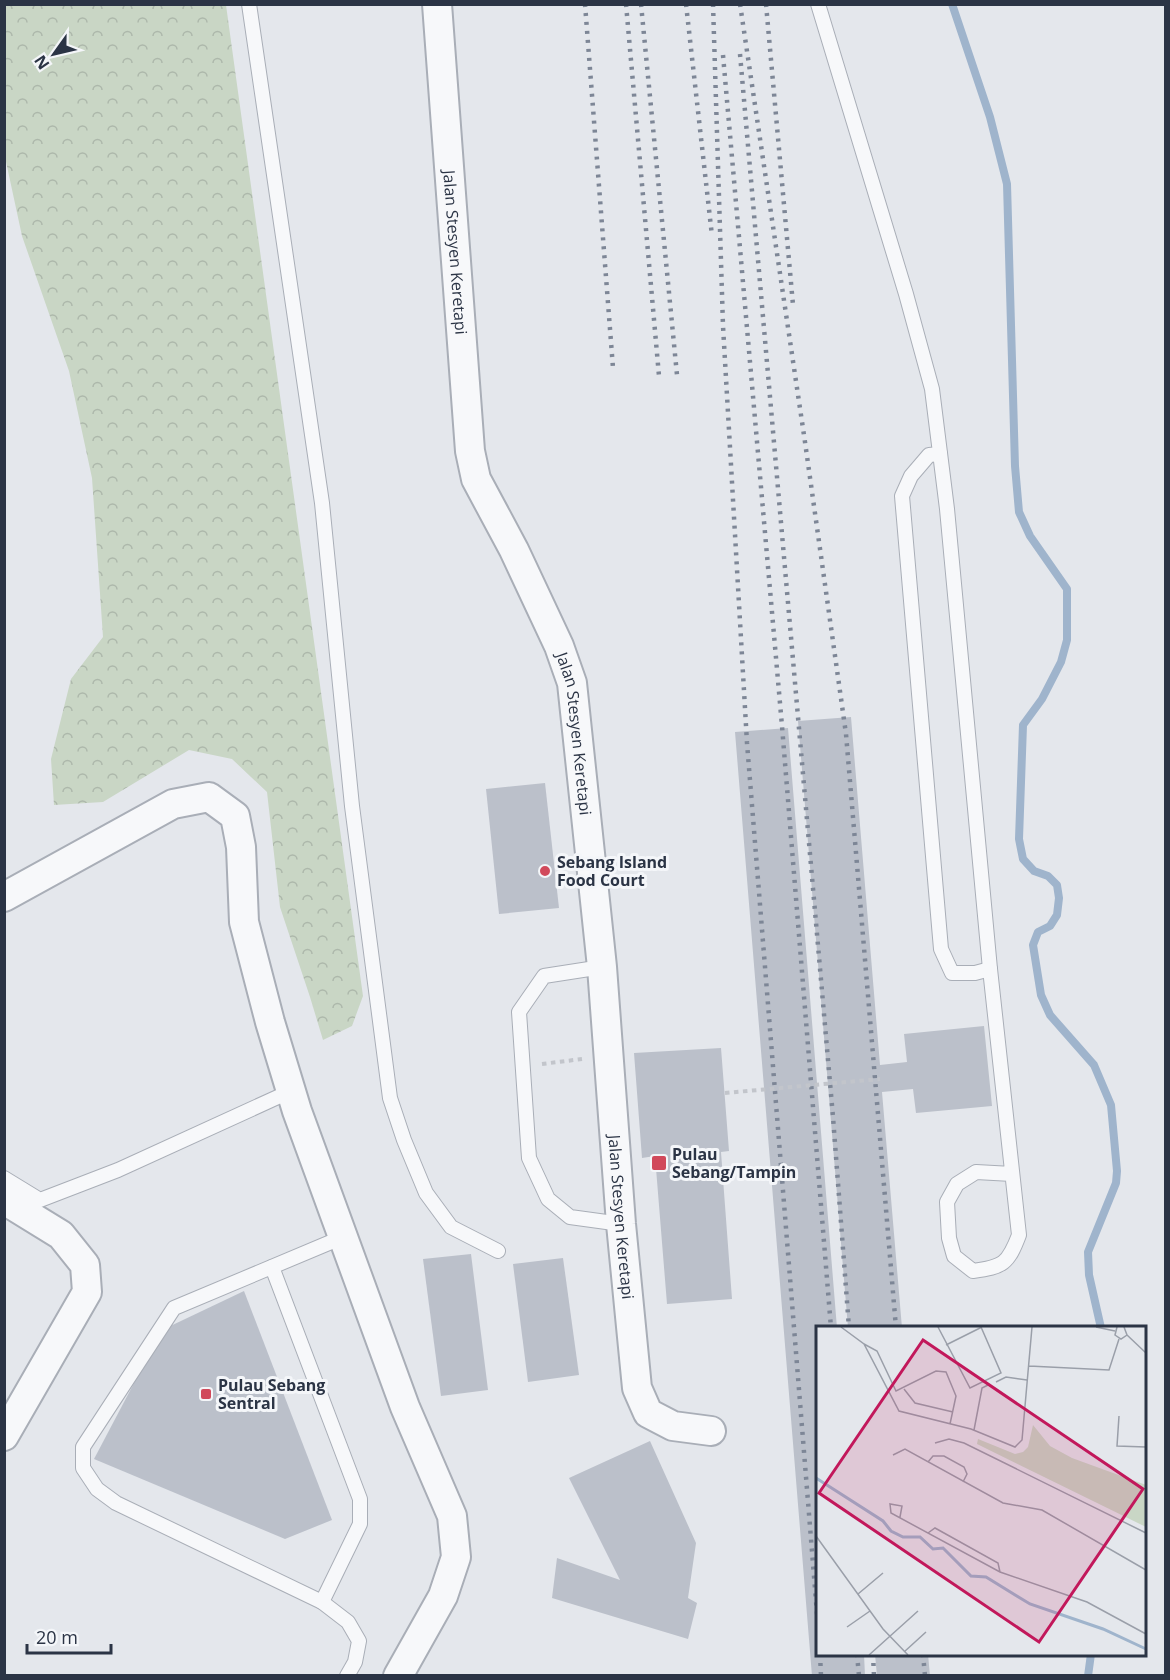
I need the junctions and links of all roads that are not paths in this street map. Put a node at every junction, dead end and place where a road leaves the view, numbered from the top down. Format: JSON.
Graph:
{"nodes":[{"id":1,"x":249,"y":4,"type":"edge"},
{"id":2,"x":437,"y":4,"type":"edge"},
{"id":3,"x":818,"y":4,"type":"edge"},
{"id":4,"x":940,"y":454,"type":"junction"},
{"id":5,"x":4,"y":897,"type":"edge"},
{"id":6,"x":602,"y":967,"type":"junction"},
{"id":7,"x":990,"y":969,"type":"junction"},
{"id":8,"x":291,"y":1091,"type":"junction"},
{"id":9,"x":1012,"y":1174,"type":"junction"},
{"id":10,"x":4,"y":1178,"type":"edge"},
{"id":11,"x":4,"y":1200,"type":"edge"},
{"id":12,"x":621,"y":1224,"type":"junction"},
{"id":13,"x":343,"y":1237,"type":"junction"},
{"id":14,"x":498,"y":1251,"type":"dead end"},
{"id":15,"x":272,"y":1267,"type":"junction"},
{"id":16,"x":711,"y":1431,"type":"dead end"},
{"id":17,"x":4,"y":1436,"type":"edge"},
{"id":18,"x":322,"y":1602,"type":"junction"},
{"id":19,"x":347,"y":1676,"type":"edge"},
{"id":20,"x":398,"y":1676,"type":"edge"}],
"edges":[{"from":1,"to":14,"type":"lane"},
{"from":2,"to":6,"type":"street","name":"Jalan Stesyen Keretapi"},
{"from":3,"to":4,"type":"lane"},
{"from":4,"to":7,"type":"lane"},
{"from":4,"to":7,"type":"lane"},
{"from":5,"to":8,"type":"street"},
{"from":6,"to":12,"type":"street","name":"Jalan Stesyen Keretapi"},
{"from":6,"to":12,"type":"lane"},
{"from":7,"to":9,"type":"lane"},
{"from":8,"to":10,"type":"lane"},
{"from":8,"to":13,"type":"street"},
{"from":9,"to":9,"type":"lane"},
{"from":11,"to":17,"type":"street"},
{"from":12,"to":16,"type":"street","name":"Jalan Stesyen Keretapi"},
{"from":13,"to":15,"type":"lane"},
{"from":13,"to":20,"type":"street"},
{"from":15,"to":18,"type":"lane"},
{"from":15,"to":18,"type":"lane"},
{"from":18,"to":19,"type":"lane"}]}
